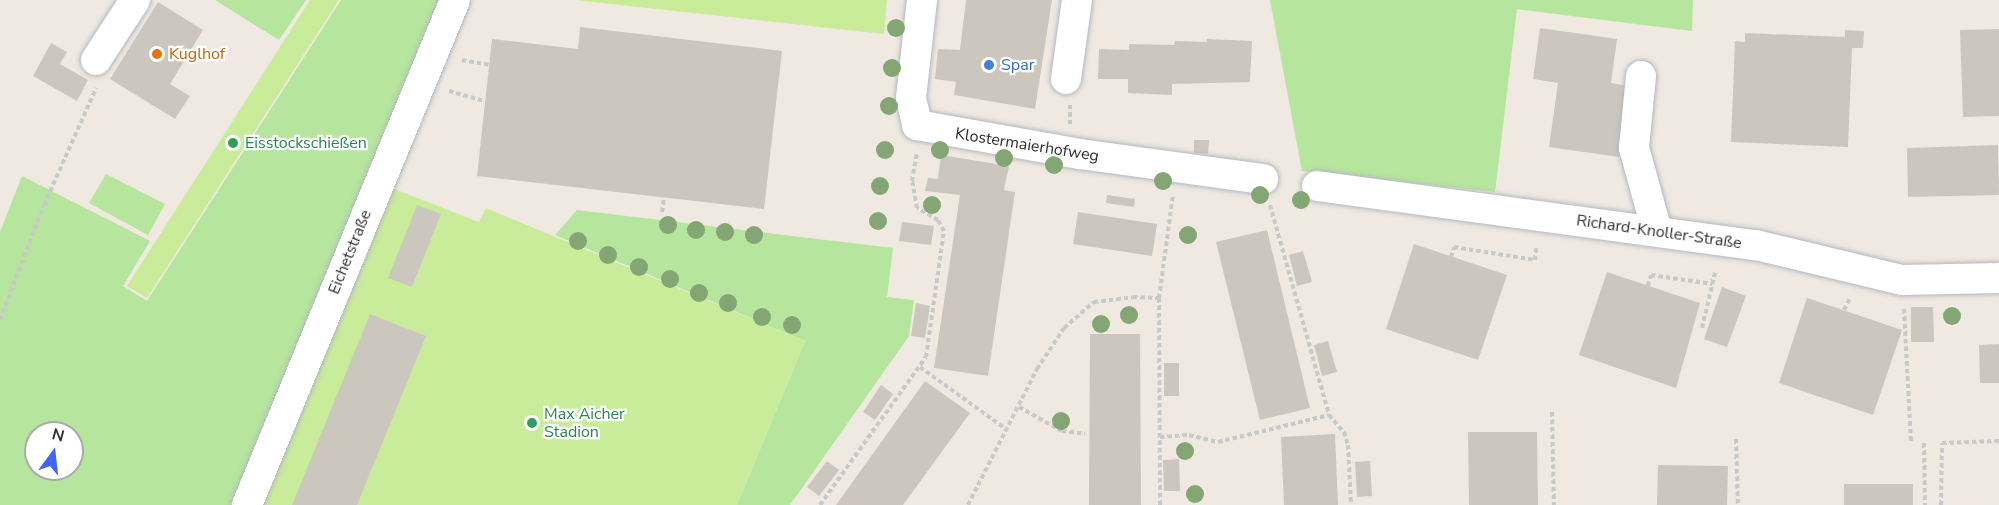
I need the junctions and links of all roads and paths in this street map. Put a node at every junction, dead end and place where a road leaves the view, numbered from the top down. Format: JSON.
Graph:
{"nodes":[{"id":1,"x":135,"y":0,"type":"edge"},
{"id":2,"x":455,"y":0,"type":"edge"},
{"id":3,"x":922,"y":0,"type":"edge"},
{"id":4,"x":1077,"y":0,"type":"edge"},
{"id":5,"x":453,"y":57,"type":"dead end"},
{"id":6,"x":96,"y":60,"type":"joint"},
{"id":7,"x":489,"y":65,"type":"dead end"},
{"id":8,"x":1641,"y":76,"type":"dead end"},
{"id":9,"x":1066,"y":79,"type":"joint"},
{"id":10,"x":440,"y":88,"type":"dead end"},
{"id":11,"x":485,"y":101,"type":"dead end"},
{"id":12,"x":927,"y":129,"type":"junction"},
{"id":13,"x":1080,"y":154,"type":"junction"},
{"id":14,"x":1176,"y":166,"type":"junction"},
{"id":15,"x":1263,"y":179,"type":"joint"},
{"id":16,"x":1317,"y":186,"type":"dead end"},
{"id":17,"x":664,"y":197,"type":"dead end"},
{"id":18,"x":662,"y":212,"type":"dead end"},
{"id":19,"x":1657,"y":231,"type":"junction"},
{"id":20,"x":1536,"y":248,"type":"dead end"},
{"id":21,"x":1451,"y":256,"type":"dead end"},
{"id":22,"x":1715,"y":273,"type":"dead end"},
{"id":23,"x":1999,"y":278,"type":"edge"},
{"id":24,"x":1712,"y":284,"type":"junction"},
{"id":25,"x":1648,"y":286,"type":"dead end"},
{"id":26,"x":1159,"y":298,"type":"junction"},
{"id":27,"x":1903,"y":302,"type":"dead end"},
{"id":28,"x":0,"y":320,"type":"edge"},
{"id":29,"x":1702,"y":328,"type":"dead end"},
{"id":30,"x":920,"y":367,"type":"junction"},
{"id":31,"x":1019,"y":407,"type":"junction"},
{"id":32,"x":1552,"y":412,"type":"dead end"},
{"id":33,"x":1329,"y":415,"type":"junction"},
{"id":34,"x":1006,"y":429,"type":"junction"},
{"id":35,"x":1085,"y":434,"type":"dead end"},
{"id":36,"x":1160,"y":436,"type":"junction"},
{"id":37,"x":1736,"y":439,"type":"dead end"},
{"id":38,"x":1999,"y":441,"type":"edge"},
{"id":39,"x":1911,"y":443,"type":"dead end"},
{"id":40,"x":1924,"y":443,"type":"dead end"},
{"id":41,"x":247,"y":505,"type":"edge"},
{"id":42,"x":820,"y":505,"type":"edge"},
{"id":43,"x":968,"y":505,"type":"edge"},
{"id":44,"x":1160,"y":505,"type":"edge"},
{"id":45,"x":1352,"y":505,"type":"edge"},
{"id":46,"x":1554,"y":505,"type":"edge"},
{"id":47,"x":1738,"y":505,"type":"edge"},
{"id":48,"x":1925,"y":505,"type":"edge"},
{"id":49,"x":1941,"y":505,"type":"edge"}],
"edges":[{"from":1,"to":6,"type":"street"},
{"from":2,"to":41,"type":"street","name":"Eichetstraße"},
{"from":3,"to":12,"type":"street"},
{"from":4,"to":9,"type":"street"},
{"from":5,"to":7,"type":"path"},
{"from":6,"to":28,"type":"path"},
{"from":8,"to":19,"type":"street"},
{"from":9,"to":13,"type":"path"},
{"from":10,"to":11,"type":"path"},
{"from":12,"to":13,"type":"street","name":"Klostermaierhofweg"},
{"from":12,"to":30,"type":"path"},
{"from":13,"to":14,"type":"street","name":"Klostermaierhofweg"},
{"from":14,"to":15,"type":"street","name":"Klostermaierhofweg"},
{"from":14,"to":26,"type":"path"},
{"from":15,"to":33,"type":"path"},
{"from":16,"to":19,"type":"street","name":"Richard-Knoller-Straße"},
{"from":17,"to":18,"type":"path"},
{"from":19,"to":23,"type":"street","name":"Richard-Knoller-Straße"},
{"from":20,"to":21,"type":"path"},
{"from":22,"to":24,"type":"path"},
{"from":24,"to":25,"type":"path"},
{"from":24,"to":29,"type":"path"},
{"from":26,"to":31,"type":"path"},
{"from":26,"to":36,"type":"path"},
{"from":27,"to":39,"type":"path"},
{"from":30,"to":34,"type":"path"},
{"from":30,"to":42,"type":"path"},
{"from":31,"to":34,"type":"path"},
{"from":31,"to":35,"type":"path"},
{"from":32,"to":46,"type":"path"},
{"from":33,"to":36,"type":"path"},
{"from":33,"to":45,"type":"path"},
{"from":34,"to":43,"type":"path"},
{"from":36,"to":44,"type":"path"},
{"from":37,"to":47,"type":"path"},
{"from":38,"to":49,"type":"path"},
{"from":40,"to":48,"type":"path"}]}
